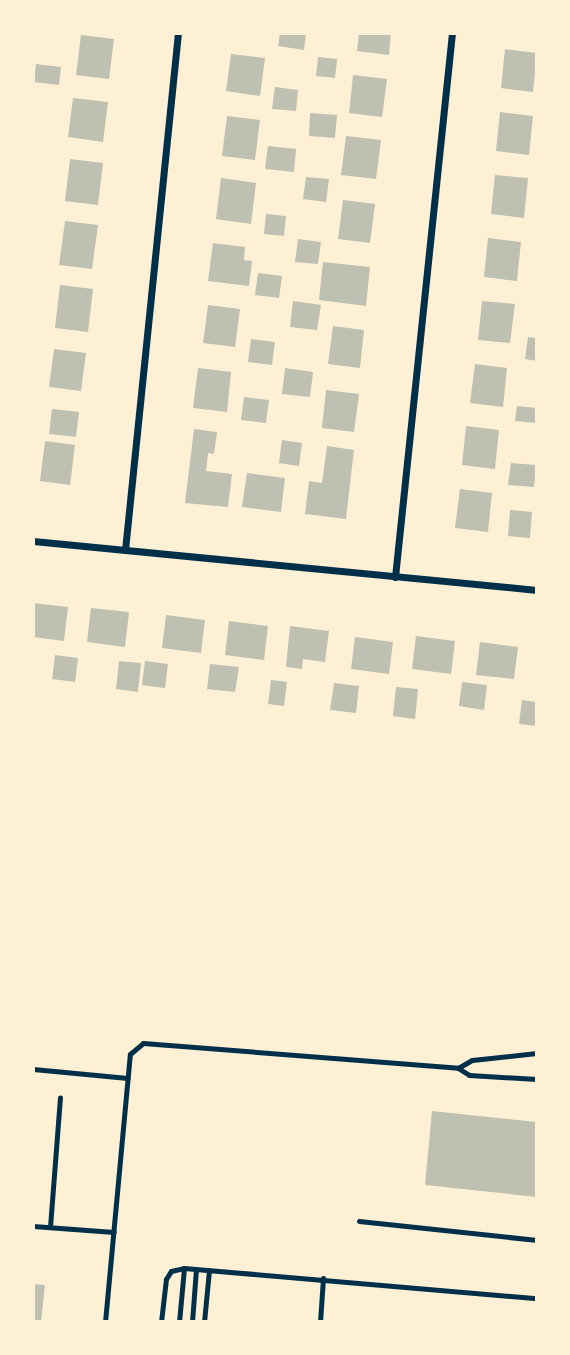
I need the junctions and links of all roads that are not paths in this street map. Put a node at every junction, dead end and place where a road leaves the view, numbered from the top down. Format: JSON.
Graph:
{"nodes":[{"id":1,"x":178,"y":33,"type":"edge"},
{"id":2,"x":452,"y":33,"type":"edge"},
{"id":3,"x":33,"y":541,"type":"edge"},
{"id":4,"x":125,"y":550,"type":"junction"},
{"id":5,"x":395,"y":577,"type":"junction"},
{"id":6,"x":537,"y":590,"type":"edge"},
{"id":7,"x":537,"y":1054,"type":"edge"},
{"id":8,"x":458,"y":1068,"type":"junction"},
{"id":9,"x":33,"y":1069,"type":"edge"},
{"id":10,"x":128,"y":1078,"type":"junction"},
{"id":11,"x":537,"y":1079,"type":"edge"},
{"id":12,"x":60,"y":1097,"type":"dead end"},
{"id":13,"x":359,"y":1221,"type":"dead end"},
{"id":14,"x":33,"y":1226,"type":"edge"},
{"id":15,"x":50,"y":1227,"type":"junction"},
{"id":16,"x":114,"y":1231,"type":"junction"},
{"id":17,"x":537,"y":1240,"type":"edge"},
{"id":18,"x":184,"y":1268,"type":"junction"},
{"id":19,"x":197,"y":1269,"type":"junction"},
{"id":20,"x":209,"y":1270,"type":"junction"},
{"id":21,"x":323,"y":1278,"type":"junction"},
{"id":22,"x":537,"y":1298,"type":"edge"},
{"id":23,"x":105,"y":1322,"type":"edge"},
{"id":24,"x":161,"y":1322,"type":"edge"},
{"id":25,"x":179,"y":1322,"type":"edge"},
{"id":26,"x":192,"y":1322,"type":"edge"},
{"id":27,"x":204,"y":1322,"type":"edge"},
{"id":28,"x":320,"y":1322,"type":"edge"}],
"edges":[{"from":1,"to":4,"type":"street"},
{"from":2,"to":5,"type":"street"},
{"from":3,"to":4,"type":"street"},
{"from":4,"to":5,"type":"street"},
{"from":5,"to":6,"type":"street"},
{"from":7,"to":8,"type":"lane"},
{"from":8,"to":10,"type":"lane"},
{"from":8,"to":11,"type":"lane"},
{"from":9,"to":10,"type":"lane"},
{"from":10,"to":16,"type":"lane"},
{"from":12,"to":15,"type":"lane"},
{"from":13,"to":17,"type":"lane"},
{"from":14,"to":15,"type":"lane"},
{"from":15,"to":16,"type":"lane"},
{"from":16,"to":23,"type":"lane"},
{"from":18,"to":19,"type":"lane"},
{"from":18,"to":24,"type":"lane"},
{"from":18,"to":25,"type":"lane"},
{"from":19,"to":20,"type":"lane"},
{"from":19,"to":26,"type":"lane"},
{"from":20,"to":21,"type":"lane"},
{"from":20,"to":27,"type":"lane"},
{"from":21,"to":22,"type":"lane"},
{"from":21,"to":28,"type":"lane"}]}
